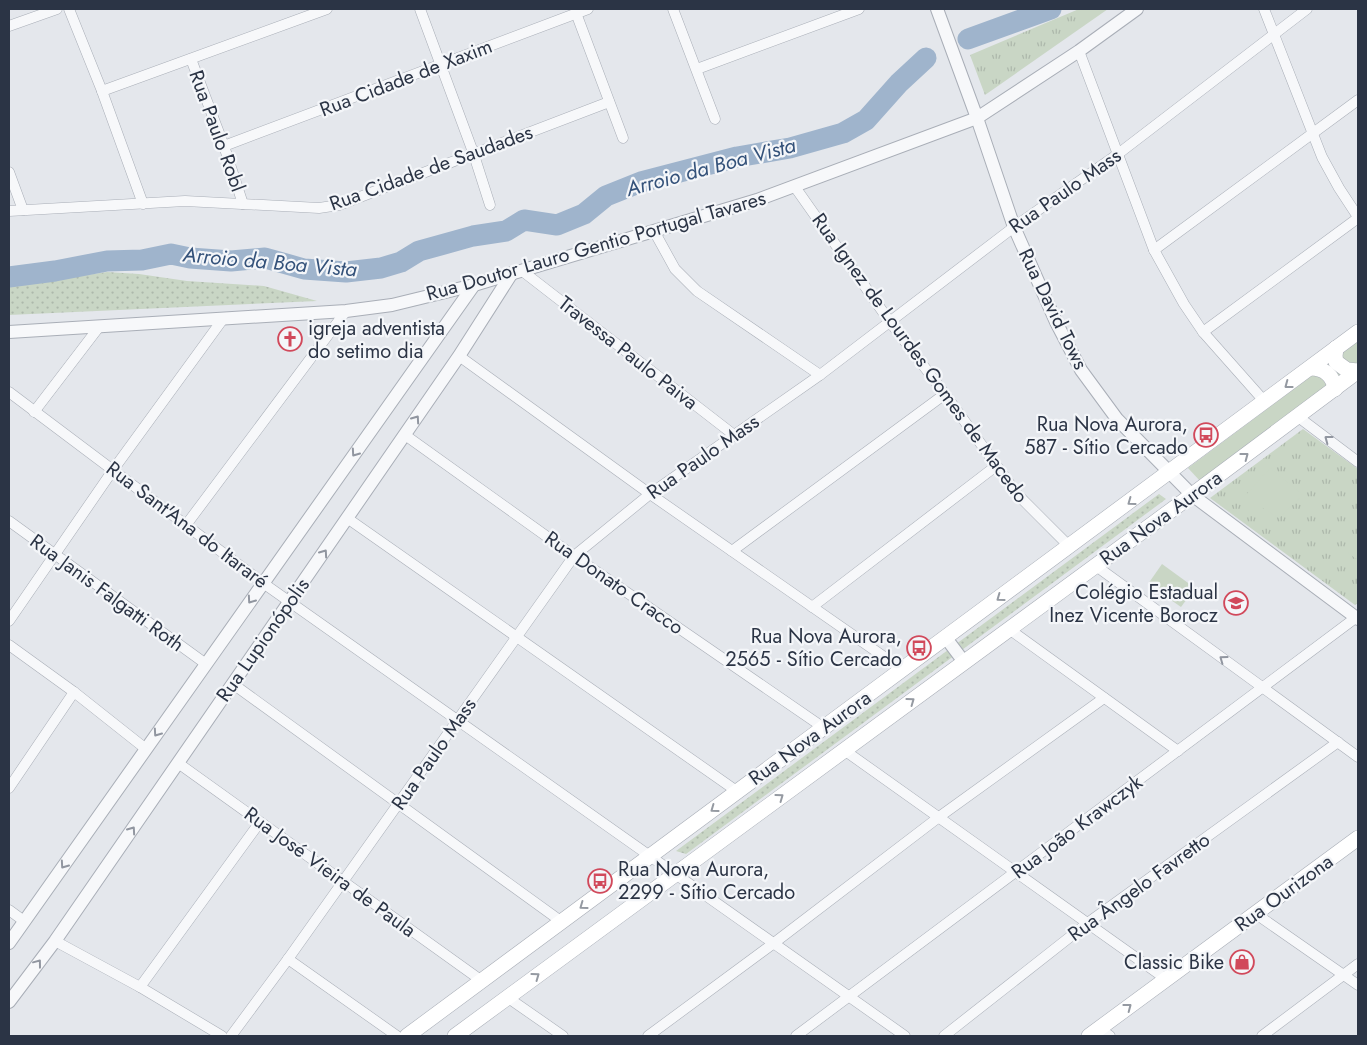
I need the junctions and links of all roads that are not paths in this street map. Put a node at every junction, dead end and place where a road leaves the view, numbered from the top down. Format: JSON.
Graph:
{"nodes":[{"id":1,"x":57,"y":9,"type":"edge"},
{"id":2,"x":69,"y":9,"type":"edge"},
{"id":3,"x":328,"y":9,"type":"edge"},
{"id":4,"x":420,"y":9,"type":"edge"},
{"id":5,"x":588,"y":9,"type":"edge"},
{"id":6,"x":673,"y":9,"type":"edge"},
{"id":7,"x":859,"y":9,"type":"edge"},
{"id":8,"x":937,"y":9,"type":"edge"},
{"id":9,"x":1137,"y":9,"type":"edge"},
{"id":10,"x":1264,"y":9,"type":"edge"},
{"id":11,"x":1307,"y":9,"type":"edge"},
{"id":12,"x":576,"y":13,"type":"junction"},
{"id":13,"x":9,"y":26,"type":"edge"},
{"id":14,"x":1274,"y":34,"type":"junction"},
{"id":15,"x":1079,"y":51,"type":"junction"},
{"id":16,"x":191,"y":59,"type":"junction"},
{"id":17,"x":440,"y":64,"type":"junction"},
{"id":18,"x":697,"y":69,"type":"junction"},
{"id":19,"x":102,"y":91,"type":"junction"},
{"id":20,"x":1358,"y":100,"type":"edge"},
{"id":21,"x":609,"y":102,"type":"junction"},
{"id":22,"x":977,"y":118,"type":"junction"},
{"id":23,"x":715,"y":119,"type":"dead end"},
{"id":24,"x":1313,"y":134,"type":"junction"},
{"id":25,"x":622,"y":138,"type":"dead end"},
{"id":26,"x":224,"y":146,"type":"junction"},
{"id":27,"x":473,"y":152,"type":"junction"},
{"id":28,"x":1118,"y":154,"type":"junction"},
{"id":29,"x":9,"y":172,"type":"edge"},
{"id":30,"x":795,"y":187,"type":"junction"},
{"id":31,"x":143,"y":204,"type":"junction"},
{"id":32,"x":243,"y":204,"type":"junction"},
{"id":33,"x":490,"y":205,"type":"dead end"},
{"id":34,"x":23,"y":210,"type":"junction"},
{"id":35,"x":9,"y":211,"type":"edge"},
{"id":36,"x":1358,"y":217,"type":"edge"},
{"id":37,"x":1014,"y":227,"type":"junction"},
{"id":38,"x":654,"y":230,"type":"junction"},
{"id":39,"x":1154,"y":250,"type":"junction"},
{"id":40,"x":517,"y":272,"type":"junction"},
{"id":41,"x":474,"y":284,"type":"junction"},
{"id":42,"x":346,"y":311,"type":"junction"},
{"id":43,"x":224,"y":319,"type":"junction"},
{"id":44,"x":890,"y":322,"type":"junction"},
{"id":45,"x":99,"y":327,"type":"junction"},
{"id":46,"x":9,"y":332,"type":"edge"},
{"id":47,"x":1203,"y":332,"type":"junction"},
{"id":48,"x":1358,"y":332,"type":"edge"},
{"id":49,"x":1336,"y":348,"type":"junction"},
{"id":50,"x":459,"y":356,"type":"junction"},
{"id":51,"x":1310,"y":368,"type":"junction"},
{"id":52,"x":1358,"y":371,"type":"edge"},
{"id":53,"x":820,"y":375,"type":"junction"},
{"id":54,"x":1334,"y":388,"type":"junction"},
{"id":55,"x":9,"y":392,"type":"edge"},
{"id":56,"x":945,"y":394,"type":"junction"},
{"id":57,"x":1265,"y":402,"type":"junction"},
{"id":58,"x":34,"y":412,"type":"junction"},
{"id":59,"x":1297,"y":416,"type":"junction"},
{"id":60,"x":405,"y":435,"type":"junction"},
{"id":61,"x":734,"y":435,"type":"junction"},
{"id":62,"x":1358,"y":462,"type":"edge"},
{"id":63,"x":996,"y":466,"type":"junction"},
{"id":64,"x":113,"y":470,"type":"junction"},
{"id":65,"x":1170,"y":473,"type":"junction"},
{"id":66,"x":650,"y":494,"type":"junction"},
{"id":67,"x":1192,"y":495,"type":"junction"},
{"id":68,"x":347,"y":518,"type":"junction"},
{"id":69,"x":9,"y":521,"type":"edge"},
{"id":70,"x":186,"y":525,"type":"junction"},
{"id":71,"x":1070,"y":547,"type":"junction"},
{"id":72,"x":732,"y":551,"type":"junction"},
{"id":73,"x":55,"y":554,"type":"junction"},
{"id":74,"x":574,"y":556,"type":"junction"},
{"id":75,"x":1096,"y":566,"type":"junction"},
{"id":76,"x":263,"y":583,"type":"junction"},
{"id":77,"x":290,"y":601,"type":"junction"},
{"id":78,"x":812,"y":607,"type":"junction"},
{"id":79,"x":1358,"y":617,"type":"edge"},
{"id":80,"x":9,"y":621,"type":"edge"},
{"id":81,"x":1010,"y":629,"type":"junction"},
{"id":82,"x":517,"y":637,"type":"junction"},
{"id":83,"x":946,"y":638,"type":"junction"},
{"id":84,"x":9,"y":645,"type":"edge"},
{"id":85,"x":964,"y":662,"type":"junction"},
{"id":86,"x":206,"y":664,"type":"junction"},
{"id":87,"x":903,"y":670,"type":"junction"},
{"id":88,"x":232,"y":684,"type":"junction"},
{"id":89,"x":1262,"y":688,"type":"junction"},
{"id":90,"x":74,"y":692,"type":"junction"},
{"id":91,"x":1104,"y":698,"type":"junction"},
{"id":92,"x":457,"y":721,"type":"junction"},
{"id":93,"x":824,"y":728,"type":"junction"},
{"id":94,"x":1338,"y":742,"type":"junction"},
{"id":95,"x":146,"y":749,"type":"junction"},
{"id":96,"x":844,"y":750,"type":"junction"},
{"id":97,"x":1178,"y":751,"type":"junction"},
{"id":98,"x":1358,"y":757,"type":"edge"},
{"id":99,"x":178,"y":763,"type":"junction"},
{"id":100,"x":9,"y":788,"type":"edge"},
{"id":101,"x":738,"y":792,"type":"junction"},
{"id":102,"x":398,"y":805,"type":"junction"},
{"id":103,"x":939,"y":817,"type":"junction"},
{"id":104,"x":260,"y":822,"type":"junction"},
{"id":105,"x":1358,"y":838,"type":"edge"},
{"id":106,"x":650,"y":857,"type":"junction"},
{"id":107,"x":1017,"y":872,"type":"junction"},
{"id":108,"x":676,"y":874,"type":"junction"},
{"id":109,"x":343,"y":881,"type":"junction"},
{"id":110,"x":9,"y":910,"type":"edge"},
{"id":111,"x":1256,"y":914,"type":"junction"},
{"id":112,"x":24,"y":921,"type":"junction"},
{"id":113,"x":562,"y":922,"type":"junction"},
{"id":114,"x":1089,"y":922,"type":"junction"},
{"id":115,"x":55,"y":941,"type":"junction"},
{"id":116,"x":9,"y":943,"type":"edge"},
{"id":117,"x":774,"y":943,"type":"junction"},
{"id":118,"x":288,"y":959,"type":"junction"},
{"id":119,"x":1358,"y":964,"type":"edge"},
{"id":120,"x":1344,"y":975,"type":"junction"},
{"id":121,"x":1166,"y":979,"type":"junction"},
{"id":122,"x":482,"y":981,"type":"junction"},
{"id":123,"x":1358,"y":985,"type":"edge"},
{"id":124,"x":140,"y":988,"type":"junction"},
{"id":125,"x":508,"y":997,"type":"junction"},
{"id":126,"x":850,"y":998,"type":"junction"},
{"id":127,"x":9,"y":1002,"type":"edge"},
{"id":128,"x":1099,"y":1034,"type":"edge"},
{"id":129,"x":222,"y":1036,"type":"edge"},
{"id":130,"x":231,"y":1036,"type":"edge"},
{"id":131,"x":397,"y":1036,"type":"edge"},
{"id":132,"x":406,"y":1036,"type":"edge"},
{"id":133,"x":455,"y":1036,"type":"edge"},
{"id":134,"x":563,"y":1036,"type":"edge"},
{"id":135,"x":648,"y":1036,"type":"edge"},
{"id":136,"x":796,"y":1036,"type":"edge"},
{"id":137,"x":905,"y":1036,"type":"edge"},
{"id":138,"x":944,"y":1036,"type":"edge"},
{"id":139,"x":1262,"y":1036,"type":"edge"}],
"edges":[{"from":1,"to":13,"type":"street"},
{"from":2,"to":19,"type":"street"},
{"from":3,"to":16,"type":"street"},
{"from":4,"to":17,"type":"street"},
{"from":5,"to":12,"type":"street","name":"Rua Cidade de Xaxim"},
{"from":6,"to":18,"type":"street"},
{"from":7,"to":18,"type":"street"},
{"from":8,"to":22,"type":"street","name":"Rua David Tows"},
{"from":9,"to":15,"type":"street","name":"Rua Doutor Lauro Gentio Portugal Tavares"},
{"from":10,"to":14,"type":"street"},
{"from":11,"to":14,"type":"street","name":"Rua Paulo Mass"},
{"from":12,"to":17,"type":"street","name":"Rua Cidade de Xaxim"},
{"from":12,"to":21,"type":"street"},
{"from":14,"to":24,"type":"street"},
{"from":14,"to":28,"type":"street","name":"Rua Paulo Mass"},
{"from":15,"to":22,"type":"street","name":"Rua Doutor Lauro Gentio Portugal Tavares"},
{"from":15,"to":28,"type":"street"},
{"from":16,"to":19,"type":"street"},
{"from":16,"to":26,"type":"street","name":"Rua Paulo Robl"},
{"from":17,"to":26,"type":"street","name":"Rua Cidade de Xaxim"},
{"from":17,"to":27,"type":"street"},
{"from":18,"to":23,"type":"street"},
{"from":19,"to":31,"type":"street"},
{"from":20,"to":24,"type":"street"},
{"from":21,"to":25,"type":"street"},
{"from":21,"to":27,"type":"street","name":"Rua Cidade de Saudades"},
{"from":22,"to":30,"type":"street","name":"Rua Doutor Lauro Gentio Portugal Tavares"},
{"from":22,"to":37,"type":"street","name":"Rua David Tows"},
{"from":24,"to":36,"type":"street"},
{"from":24,"to":39,"type":"street"},
{"from":26,"to":32,"type":"street","name":"Rua Paulo Robl"},
{"from":27,"to":32,"type":"street","name":"Rua Cidade de Saudades"},
{"from":27,"to":33,"type":"street"},
{"from":28,"to":37,"type":"street","name":"Rua Paulo Mass"},
{"from":28,"to":39,"type":"street"},
{"from":29,"to":34,"type":"street"},
{"from":30,"to":38,"type":"street","name":"Rua Doutor Lauro Gentio Portugal Tavares"},
{"from":30,"to":44,"type":"street","name":"Rua Ignez de Lourdes Gomes de Macedo"},
{"from":31,"to":32,"type":"street","name":"Rua Cidade de Saudades"},
{"from":31,"to":34,"type":"street","name":"Rua Cidade de Saudades"},
{"from":34,"to":35,"type":"street","name":"Rua Cidade de Saudades"},
{"from":36,"to":47,"type":"street"},
{"from":37,"to":44,"type":"street","name":"Rua Paulo Mass"},
{"from":37,"to":65,"type":"street","name":"Rua David Tows"},
{"from":38,"to":40,"type":"street","name":"Rua Doutor Lauro Gentio Portugal Tavares"},
{"from":38,"to":53,"type":"street"},
{"from":39,"to":47,"type":"street"},
{"from":40,"to":41,"type":"street","name":"Rua Doutor Lauro Gentio Portugal Tavares"},
{"from":40,"to":50,"type":"street","name":"Rua Lupionópolis"},
{"from":40,"to":61,"type":"street","name":"Travessa Paulo Paiva"},
{"from":41,"to":42,"type":"street","name":"Rua Doutor Lauro Gentio Portugal Tavares"},
{"from":41,"to":76,"type":"street","name":"Rua Lupionópolis","one_way":true},
{"from":42,"to":43,"type":"street","name":"Rua Doutor Lauro Gentio Portugal Tavares"},
{"from":42,"to":70,"type":"street"},
{"from":43,"to":45,"type":"street","name":"Rua Doutor Lauro Gentio Portugal Tavares"},
{"from":43,"to":64,"type":"street"},
{"from":44,"to":53,"type":"street","name":"Rua Paulo Mass"},
{"from":44,"to":56,"type":"street","name":"Rua Ignez de Lourdes Gomes de Macedo"},
{"from":45,"to":46,"type":"street","name":"Rua Doutor Lauro Gentio Portugal Tavares"},
{"from":45,"to":58,"type":"street"},
{"from":47,"to":57,"type":"street"},
{"from":48,"to":49,"type":"main road","name":"Rua Nova Aurora"},
{"from":49,"to":51,"type":"main road","name":"Rua Nova Aurora"},
{"from":49,"to":52,"type":"main road"},
{"from":60,"to":50,"type":"street","name":"Rua Lupionópolis","one_way":true},
{"from":50,"to":66,"type":"street"},
{"from":51,"to":54,"type":"main road"},
{"from":51,"to":57,"type":"main road","name":"Rua Nova Aurora","one_way":true},
{"from":52,"to":54,"type":"main road","name":"Rua Nova Aurora"},
{"from":53,"to":61,"type":"street","name":"Rua Paulo Mass"},
{"from":54,"to":59,"type":"main road","name":"Rua Nova Aurora"},
{"from":55,"to":58,"type":"street","name":"Rua Sant'Ana do Itararé"},
{"from":56,"to":63,"type":"street","name":"Rua Ignez de Lourdes Gomes de Macedo"},
{"from":56,"to":72,"type":"street"},
{"from":57,"to":65,"type":"main road","name":"Rua Nova Aurora"},
{"from":58,"to":64,"type":"street","name":"Rua Sant'Ana do Itararé"},
{"from":62,"to":59,"type":"street","one_way":true},
{"from":67,"to":59,"type":"main road","name":"Rua Nova Aurora","one_way":true},
{"from":60,"to":68,"type":"street","name":"Rua Lupionópolis"},
{"from":60,"to":74,"type":"street","name":"Rua Donato Cracco"},
{"from":61,"to":66,"type":"street","name":"Rua Paulo Mass"},
{"from":63,"to":71,"type":"street","name":"Rua Ignez de Lourdes Gomes de Macedo"},
{"from":63,"to":78,"type":"street"},
{"from":64,"to":70,"type":"street","name":"Rua Sant'Ana do Itararé"},
{"from":64,"to":73,"type":"street"},
{"from":65,"to":67,"type":"street","name":"Rua David Tows"},
{"from":65,"to":71,"type":"main road","name":"Rua Nova Aurora","one_way":true},
{"from":66,"to":72,"type":"street"},
{"from":66,"to":74,"type":"street","name":"Rua Paulo Mass"},
{"from":67,"to":75,"type":"main road","name":"Rua Nova Aurora"},
{"from":67,"to":79,"type":"street","name":"Rua David Tows"},
{"from":77,"to":68,"type":"street","name":"Rua Lupionópolis","one_way":true},
{"from":68,"to":82,"type":"street"},
{"from":69,"to":73,"type":"street","name":"Rua Janis Falgatti Roth"},
{"from":70,"to":76,"type":"street","name":"Rua Sant'Ana do Itararé"},
{"from":71,"to":83,"type":"main road","name":"Rua Nova Aurora","one_way":true},
{"from":72,"to":78,"type":"street"},
{"from":73,"to":80,"type":"street"},
{"from":73,"to":86,"type":"street","name":"Rua Janis Falgatti Roth"},
{"from":74,"to":82,"type":"street","name":"Rua Paulo Mass"},
{"from":74,"to":93,"type":"street","name":"Rua Donato Cracco"},
{"from":75,"to":81,"type":"main road","name":"Rua Nova Aurora"},
{"from":89,"to":75,"type":"street","one_way":true},
{"from":76,"to":77,"type":"street","name":"Rua Sant'Ana do Itararé"},
{"from":76,"to":86,"type":"street","name":"Rua Lupionópolis","one_way":true},
{"from":77,"to":88,"type":"street","name":"Rua Lupionópolis"},
{"from":77,"to":92,"type":"street","name":"Rua Sant'Ana do Itararé"},
{"from":78,"to":87,"type":"street"},
{"from":79,"to":89,"type":"street","name":"Rua João Krawczyk"},
{"from":81,"to":85,"type":"main road","name":"Rua Nova Aurora"},
{"from":81,"to":91,"type":"street"},
{"from":82,"to":92,"type":"street","name":"Rua Paulo Mass"},
{"from":82,"to":101,"type":"street"},
{"from":83,"to":85,"type":"street"},
{"from":83,"to":87,"type":"main road","name":"Rua Nova Aurora"},
{"from":84,"to":90,"type":"street"},
{"from":96,"to":85,"type":"main road","name":"Rua Nova Aurora","one_way":true},
{"from":86,"to":95,"type":"street","name":"Rua Lupionópolis","one_way":true},
{"from":87,"to":93,"type":"main road","name":"Rua Nova Aurora"},
{"from":88,"to":99,"type":"street","name":"Rua Lupionópolis"},
{"from":88,"to":102,"type":"street"},
{"from":89,"to":94,"type":"street"},
{"from":89,"to":97,"type":"street","name":"Rua João Krawczyk"},
{"from":90,"to":95,"type":"street"},
{"from":90,"to":100,"type":"street"},
{"from":91,"to":97,"type":"street"},
{"from":91,"to":103,"type":"street"},
{"from":92,"to":102,"type":"street","name":"Rua Paulo Mass"},
{"from":92,"to":106,"type":"street","name":"Rua Sant'Ana do Itararé"},
{"from":93,"to":101,"type":"main road","name":"Rua Nova Aurora"},
{"from":94,"to":98,"type":"street"},
{"from":94,"to":114,"type":"street","name":"Rua Ângelo Favretto"},
{"from":95,"to":112,"type":"street","name":"Rua Lupionópolis","one_way":true},
{"from":96,"to":103,"type":"street"},
{"from":108,"to":96,"type":"main road","name":"Rua Nova Aurora","one_way":true},
{"from":97,"to":107,"type":"street","name":"Rua João Krawczyk"},
{"from":99,"to":104,"type":"street","name":"Rua José Vieira de Paula"},
{"from":115,"to":99,"type":"street","name":"Rua Lupionópolis","one_way":true},
{"from":101,"to":106,"type":"main road","name":"Rua Nova Aurora","one_way":true},
{"from":102,"to":109,"type":"street","name":"Rua Paulo Mass"},
{"from":102,"to":113,"type":"street"},
{"from":103,"to":107,"type":"street"},
{"from":103,"to":117,"type":"street"},
{"from":104,"to":109,"type":"street","name":"Rua José Vieira de Paula"},
{"from":104,"to":124,"type":"street"},
{"from":105,"to":111,"type":"main road","name":"Rua Ourizona"},
{"from":106,"to":108,"type":"street","name":"Rua Sant'Ana do Itararé"},
{"from":106,"to":113,"type":"main road","name":"Rua Nova Aurora","one_way":true},
{"from":107,"to":114,"type":"street"},
{"from":107,"to":126,"type":"street","name":"Rua João Krawczyk"},
{"from":108,"to":117,"type":"street","name":"Rua Sant'Ana do Itararé"},
{"from":125,"to":108,"type":"main road","name":"Rua Nova Aurora","one_way":true},
{"from":109,"to":118,"type":"street","name":"Rua Paulo Mass"},
{"from":109,"to":122,"type":"street","name":"Rua José Vieira de Paula"},
{"from":110,"to":112,"type":"street"},
{"from":111,"to":120,"type":"street"},
{"from":111,"to":121,"type":"main road","name":"Rua Ourizona"},
{"from":112,"to":116,"type":"street","name":"Rua Lupionópolis"},
{"from":113,"to":122,"type":"main road","name":"Rua Nova Aurora"},
{"from":114,"to":121,"type":"street"},
{"from":114,"to":138,"type":"street","name":"Rua Ângelo Favretto"},
{"from":115,"to":124,"type":"street"},
{"from":127,"to":115,"type":"street","name":"Rua Lupionópolis","one_way":true},
{"from":117,"to":126,"type":"street","name":"Rua Sant'Ana do Itararé"},
{"from":117,"to":135,"type":"street"},
{"from":118,"to":130,"type":"street","name":"Rua Paulo Mass"},
{"from":118,"to":131,"type":"street"},
{"from":119,"to":120,"type":"street"},
{"from":120,"to":123,"type":"street"},
{"from":120,"to":139,"type":"street"},
{"from":128,"to":121,"type":"main road","name":"Rua Ourizona","one_way":true},
{"from":122,"to":132,"type":"main road","name":"Rua Nova Aurora"},
{"from":124,"to":129,"type":"street"},
{"from":125,"to":133,"type":"main road","name":"Rua Nova Aurora"},
{"from":125,"to":134,"type":"street"},
{"from":126,"to":136,"type":"street","name":"Rua João Krawczyk"},
{"from":126,"to":137,"type":"street","name":"Rua Sant'Ana do Itararé"}]}
